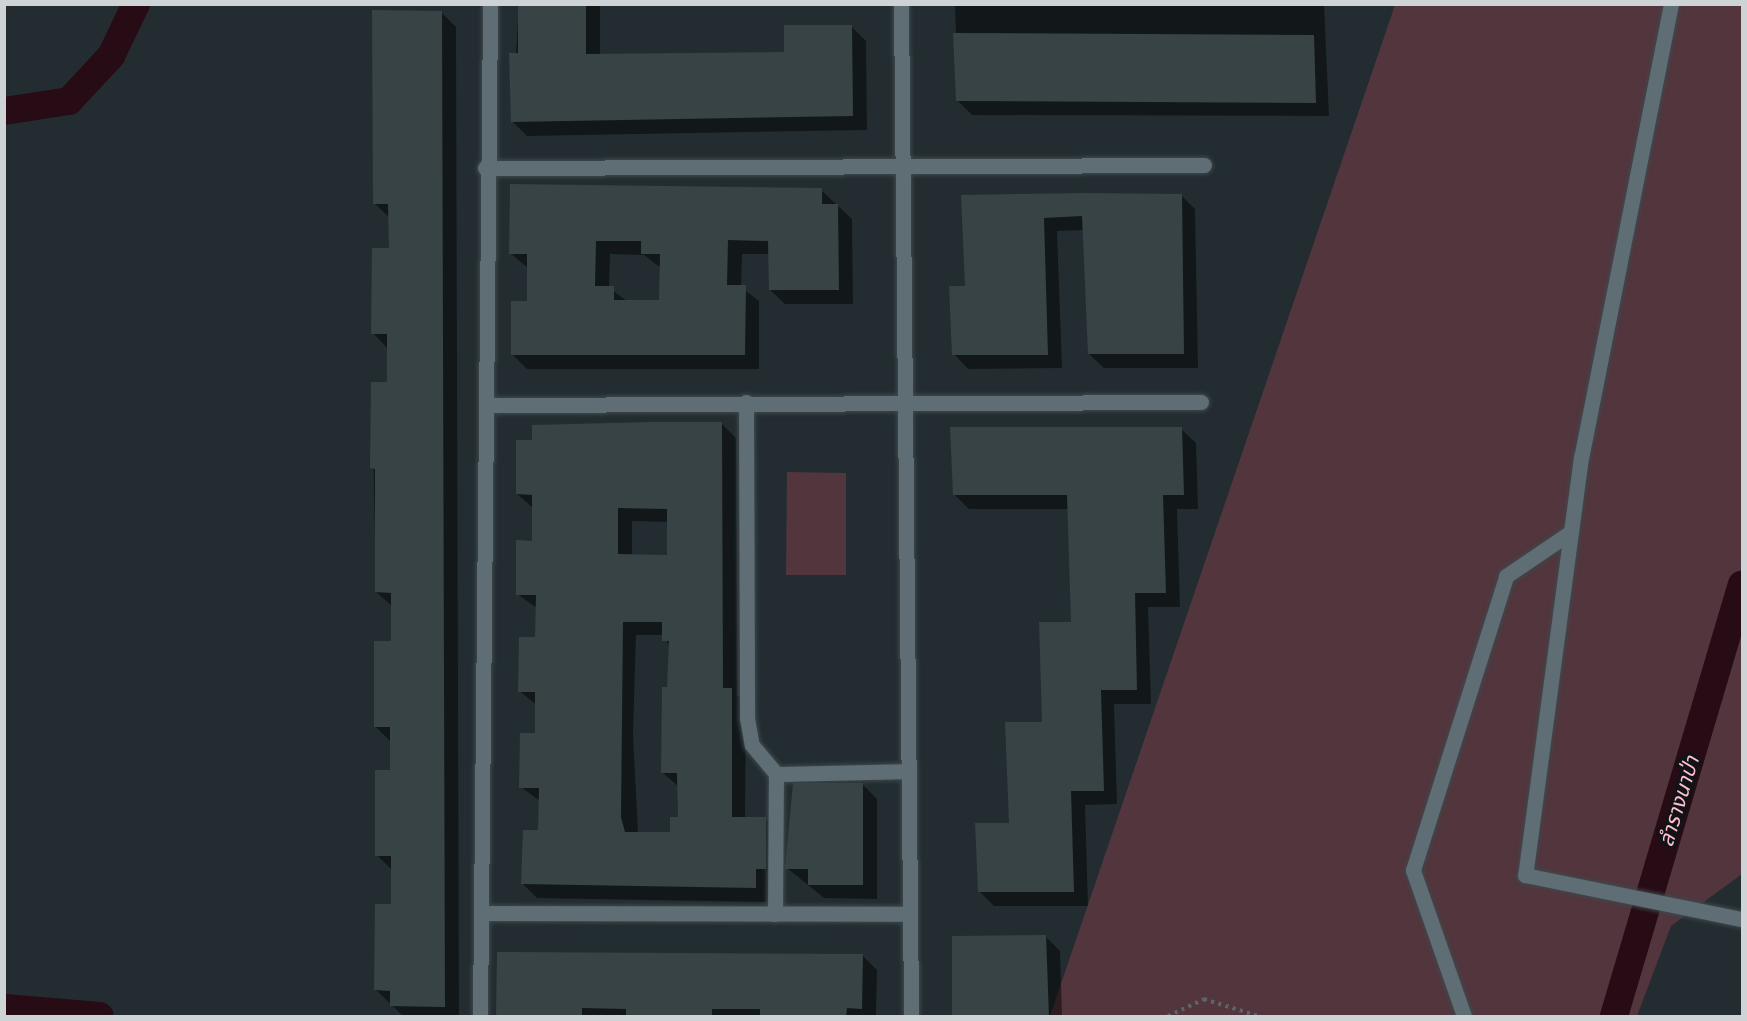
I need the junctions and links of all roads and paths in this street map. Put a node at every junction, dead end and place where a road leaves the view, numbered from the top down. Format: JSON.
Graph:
{"nodes":[{"id":1,"x":490,"y":4,"type":"edge"},
{"id":2,"x":901,"y":4,"type":"edge"},
{"id":3,"x":1671,"y":4,"type":"edge"},
{"id":4,"x":904,"y":165,"type":"junction"},
{"id":5,"x":1204,"y":165,"type":"dead end"},
{"id":6,"x":485,"y":168,"type":"junction"},
{"id":7,"x":905,"y":399,"type":"junction"},
{"id":8,"x":746,"y":402,"type":"junction"},
{"id":9,"x":1201,"y":402,"type":"dead end"},
{"id":10,"x":486,"y":405,"type":"junction"},
{"id":11,"x":1571,"y":532,"type":"junction"},
{"id":12,"x":905,"y":771,"type":"junction"},
{"id":13,"x":776,"y":774,"type":"junction"},
{"id":14,"x":483,"y":914,"type":"junction"},
{"id":15,"x":775,"y":914,"type":"junction"},
{"id":16,"x":906,"y":914,"type":"junction"},
{"id":17,"x":1743,"y":919,"type":"edge"},
{"id":18,"x":911,"y":1016,"type":"edge"},
{"id":19,"x":480,"y":1017,"type":"edge"},
{"id":20,"x":1168,"y":1017,"type":"edge"},
{"id":21,"x":1258,"y":1017,"type":"edge"},
{"id":22,"x":1464,"y":1017,"type":"edge"}],
"edges":[{"from":1,"to":6,"type":"street"},
{"from":2,"to":4,"type":"street"},
{"from":3,"to":11,"type":"street"},
{"from":4,"to":5,"type":"street"},
{"from":4,"to":6,"type":"street"},
{"from":4,"to":7,"type":"street"},
{"from":6,"to":10,"type":"street"},
{"from":7,"to":8,"type":"street"},
{"from":7,"to":9,"type":"street"},
{"from":7,"to":12,"type":"street"},
{"from":8,"to":10,"type":"street"},
{"from":8,"to":13,"type":"street"},
{"from":10,"to":14,"type":"street"},
{"from":11,"to":17,"type":"street"},
{"from":11,"to":22,"type":"street"},
{"from":12,"to":13,"type":"street"},
{"from":12,"to":16,"type":"street"},
{"from":13,"to":15,"type":"street"},
{"from":14,"to":15,"type":"street"},
{"from":14,"to":19,"type":"street"},
{"from":15,"to":16,"type":"street"},
{"from":16,"to":18,"type":"street"},
{"from":20,"to":21,"type":"path"}]}
